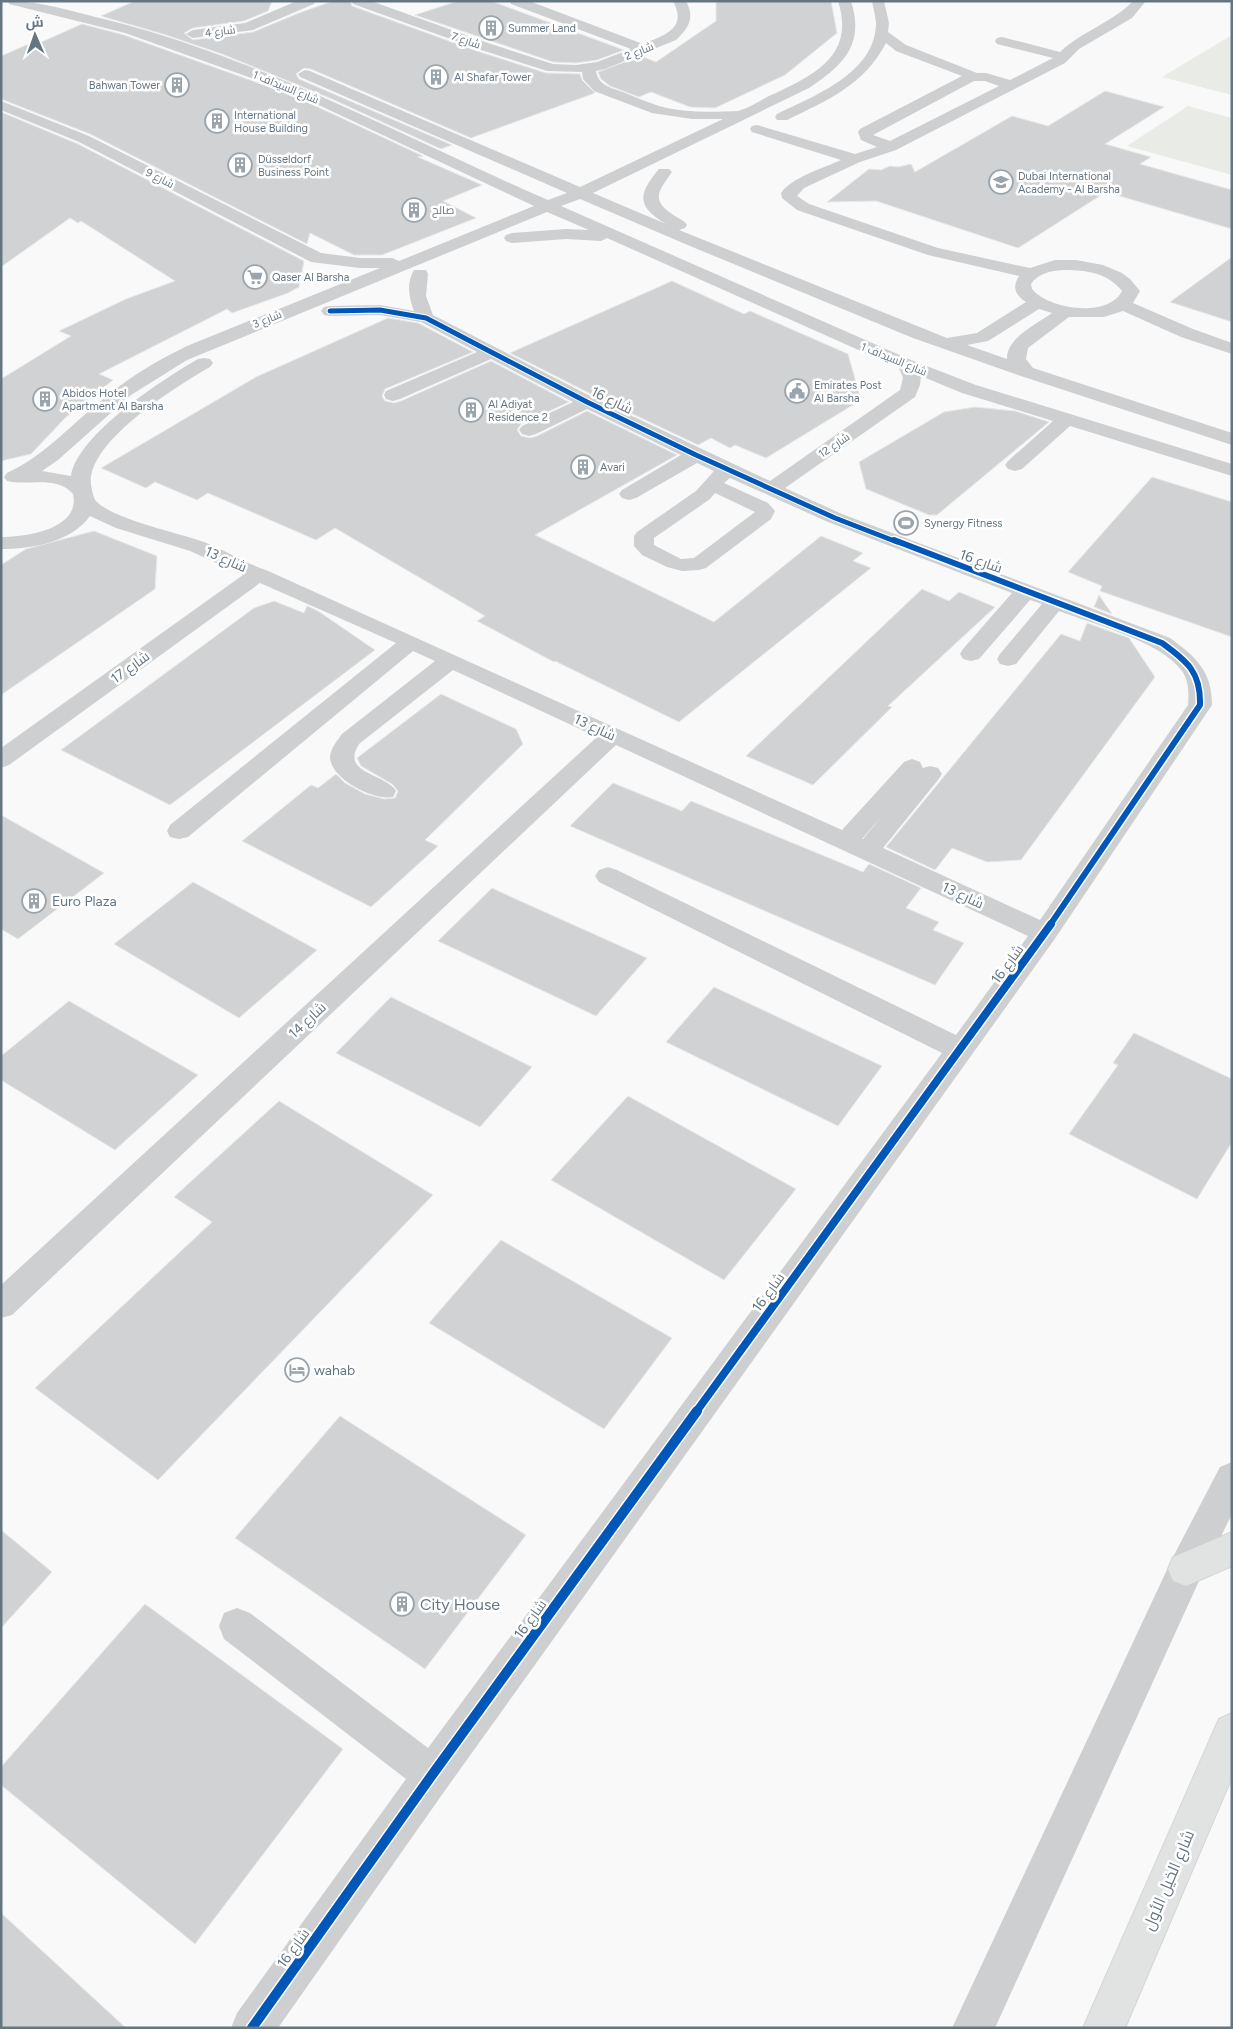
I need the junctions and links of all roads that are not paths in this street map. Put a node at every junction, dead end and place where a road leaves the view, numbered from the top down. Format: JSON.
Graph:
{"nodes":[{"id":1,"x":14,"y":1,"type":"edge"},
{"id":2,"x":70,"y":1,"type":"edge"},
{"id":3,"x":310,"y":1,"type":"edge"},
{"id":4,"x":358,"y":1,"type":"edge"},
{"id":5,"x":516,"y":1,"type":"edge"},
{"id":6,"x":844,"y":1,"type":"edge"},
{"id":7,"x":878,"y":1,"type":"edge"},
{"id":8,"x":1120,"y":1,"type":"edge"},
{"id":9,"x":1139,"y":3,"type":"edge"},
{"id":10,"x":96,"y":7,"type":"dead end"},
{"id":11,"x":682,"y":7,"type":"edge"},
{"id":12,"x":248,"y":27,"type":"junction"},
{"id":13,"x":884,"y":35,"type":"junction"},
{"id":14,"x":1002,"y":41,"type":"dead end"},
{"id":15,"x":644,"y":49,"type":"junction"},
{"id":16,"x":1064,"y":57,"type":"junction"},
{"id":17,"x":583,"y":68,"type":"junction"},
{"id":18,"x":295,"y":70,"type":"dead end"},
{"id":19,"x":973,"y":76,"type":"junction"},
{"id":20,"x":1012,"y":85,"type":"junction"},
{"id":21,"x":1,"y":105,"type":"edge"},
{"id":22,"x":746,"y":113,"type":"junction"},
{"id":23,"x":758,"y":129,"type":"junction"},
{"id":24,"x":740,"y":136,"type":"dead end"},
{"id":25,"x":422,"y":147,"type":"junction"},
{"id":26,"x":892,"y":147,"type":"junction"},
{"id":27,"x":855,"y":159,"type":"junction"},
{"id":28,"x":513,"y":164,"type":"junction"},
{"id":29,"x":681,"y":164,"type":"dead end"},
{"id":30,"x":638,"y":165,"type":"junction"},
{"id":31,"x":566,"y":170,"type":"dead end"},
{"id":32,"x":595,"y":170,"type":"dead end"},
{"id":33,"x":664,"y":172,"type":"junction"},
{"id":34,"x":641,"y":183,"type":"dead end"},
{"id":35,"x":500,"y":185,"type":"junction"},
{"id":36,"x":619,"y":194,"type":"dead end"},
{"id":37,"x":574,"y":195,"type":"junction"},
{"id":38,"x":547,"y":205,"type":"junction"},
{"id":39,"x":594,"y":205,"type":"junction"},
{"id":40,"x":569,"y":215,"type":"junction"},
{"id":41,"x":489,"y":229,"type":"junction"},
{"id":42,"x":512,"y":238,"type":"junction"},
{"id":43,"x":620,"y":238,"type":"junction"},
{"id":44,"x":696,"y":243,"type":"junction"},
{"id":45,"x":317,"y":258,"type":"junction"},
{"id":46,"x":735,"y":259,"type":"junction"},
{"id":47,"x":415,"y":268,"type":"junction"},
{"id":48,"x":1030,"y":273,"type":"junction"},
{"id":49,"x":319,"y":287,"type":"junction"},
{"id":50,"x":1038,"y":302,"type":"junction"},
{"id":51,"x":1123,"y":305,"type":"junction"},
{"id":52,"x":330,"y":311,"type":"junction"},
{"id":53,"x":1066,"y":311,"type":"junction"},
{"id":54,"x":426,"y":318,"type":"junction"},
{"id":55,"x":946,"y":343,"type":"junction"},
{"id":56,"x":1232,"y":349,"type":"edge"},
{"id":57,"x":496,"y":354,"type":"junction"},
{"id":58,"x":905,"y":364,"type":"junction"},
{"id":59,"x":1026,"y":372,"type":"junction"},
{"id":60,"x":448,"y":380,"type":"dead end"},
{"id":61,"x":969,"y":389,"type":"junction"},
{"id":62,"x":393,"y":394,"type":"dead end"},
{"id":63,"x":581,"y":399,"type":"junction"},
{"id":64,"x":898,"y":402,"type":"junction"},
{"id":65,"x":1066,"y":420,"type":"junction"},
{"id":66,"x":524,"y":427,"type":"dead end"},
{"id":67,"x":1232,"y":439,"type":"edge"},
{"id":68,"x":696,"y":455,"type":"junction"},
{"id":69,"x":1015,"y":465,"type":"dead end"},
{"id":70,"x":1232,"y":470,"type":"edge"},
{"id":71,"x":719,"y":477,"type":"junction"},
{"id":72,"x":8,"y":479,"type":"edge"},
{"id":73,"x":770,"y":489,"type":"junction"},
{"id":74,"x":628,"y":494,"type":"dead end"},
{"id":75,"x":84,"y":498,"type":"junction"},
{"id":76,"x":141,"y":530,"type":"junction"},
{"id":77,"x":61,"y":531,"type":"junction"},
{"id":78,"x":1,"y":544,"type":"edge"},
{"id":79,"x":259,"y":574,"type":"junction"},
{"id":80,"x":1026,"y":591,"type":"junction"},
{"id":81,"x":1055,"y":602,"type":"junction"},
{"id":82,"x":411,"y":642,"type":"junction"},
{"id":83,"x":971,"y":654,"type":"dead end"},
{"id":84,"x":1008,"y":659,"type":"dead end"},
{"id":85,"x":452,"y":660,"type":"junction"},
{"id":86,"x":613,"y":736,"type":"junction"},
{"id":87,"x":1,"y":760,"type":"edge"},
{"id":88,"x":921,"y":770,"type":"dead end"},
{"id":89,"x":384,"y":791,"type":"dead end"},
{"id":90,"x":179,"y":831,"type":"dead end"},
{"id":91,"x":856,"y":846,"type":"junction"},
{"id":92,"x":608,"y":876,"type":"dead end"},
{"id":93,"x":1045,"y":933,"type":"junction"},
{"id":94,"x":960,"y":1049,"type":"junction"},
{"id":95,"x":1,"y":1304,"type":"edge"},
{"id":96,"x":1232,"y":1478,"type":"edge"},
{"id":97,"x":1232,"y":1549,"type":"edge"},
{"id":98,"x":1186,"y":1569,"type":"junction"},
{"id":99,"x":237,"y":1626,"type":"dead end"},
{"id":100,"x":1232,"y":1732,"type":"edge"},
{"id":101,"x":432,"y":1775,"type":"junction"},
{"id":102,"x":252,"y":2028,"type":"edge"},
{"id":103,"x":973,"y":2028,"type":"edge"},
{"id":104,"x":1104,"y":2028,"type":"edge"}],
"edges":[{"from":1,"to":25,"type":"street","name":"شارع السيداف 1"},
{"from":2,"to":10,"type":"street"},
{"from":3,"to":12,"type":"street","name":"شارع 4"},
{"from":4,"to":17,"type":"street","name":"شارع 7"},
{"from":5,"to":15,"type":"street"},
{"from":6,"to":22,"type":"street"},
{"from":7,"to":13,"type":"street"},
{"from":8,"to":9,"type":"street"},
{"from":9,"to":16,"type":"street"},
{"from":11,"to":15,"type":"street","name":"شارع 2"},
{"from":12,"to":12,"type":"street","name":"شارع 4"},
{"from":13,"to":19,"type":"street"},
{"from":13,"to":23,"type":"street"},
{"from":14,"to":16,"type":"street"},
{"from":15,"to":17,"type":"street","name":"شارع 2"},
{"from":16,"to":20,"type":"street"},
{"from":17,"to":22,"type":"street"},
{"from":18,"to":28,"type":"street","name":"شارع السيداف 1"},
{"from":19,"to":20,"type":"street"},
{"from":19,"to":26,"type":"street"},
{"from":20,"to":26,"type":"street"},
{"from":21,"to":45,"type":"street","name":"شارع 9"},
{"from":22,"to":30,"type":"street"},
{"from":23,"to":24,"type":"street"},
{"from":23,"to":27,"type":"street"},
{"from":25,"to":35,"type":"street","name":"شارع السيداف 1"},
{"from":25,"to":37,"type":"street"},
{"from":26,"to":27,"type":"street"},
{"from":27,"to":48,"type":"street"},
{"from":28,"to":31,"type":"street"},
{"from":28,"to":37,"type":"street","name":"شارع السيداف 1"},
{"from":29,"to":33,"type":"street"},
{"from":30,"to":32,"type":"street"},
{"from":30,"to":37,"type":"street"},
{"from":33,"to":34,"type":"street"},
{"from":33,"to":44,"type":"street"},
{"from":35,"to":38,"type":"street","name":"شارع السيداف 1"},
{"from":35,"to":41,"type":"street"},
{"from":36,"to":39,"type":"street"},
{"from":37,"to":38,"type":"street"},
{"from":37,"to":39,"type":"street"},
{"from":38,"to":39,"type":"street"},
{"from":38,"to":40,"type":"street","name":"شارع السيداف 1"},
{"from":38,"to":41,"type":"street","name":"شارع 3"},
{"from":39,"to":40,"type":"street"},
{"from":39,"to":44,"type":"street"},
{"from":39,"to":46,"type":"street"},
{"from":40,"to":42,"type":"street","name":"شارع 3"},
{"from":40,"to":43,"type":"street","name":"شارع السيداف 1"},
{"from":41,"to":47,"type":"street","name":"شارع 3"},
{"from":42,"to":43,"type":"street"},
{"from":42,"to":47,"type":"street","name":"شارع 3"},
{"from":43,"to":58,"type":"street","name":"شارع السيداف 1"},
{"from":44,"to":46,"type":"street"},
{"from":45,"to":47,"type":"street"},
{"from":45,"to":49,"type":"street"},
{"from":46,"to":55,"type":"street"},
{"from":47,"to":49,"type":"street","name":"شارع 3"},
{"from":47,"to":52,"type":"street","name":"شارع 3"},
{"from":47,"to":54,"type":"street"},
{"from":48,"to":50,"type":"street"},
{"from":48,"to":51,"type":"street"},
{"from":49,"to":72,"type":"street","name":"شارع 3"},
{"from":50,"to":53,"type":"street"},
{"from":50,"to":55,"type":"street"},
{"from":51,"to":53,"type":"street"},
{"from":51,"to":56,"type":"street"},
{"from":52,"to":54,"type":"street","name":"شارع 16"},
{"from":52,"to":75,"type":"street","name":"شارع 3"},
{"from":53,"to":59,"type":"street"},
{"from":54,"to":57,"type":"street","name":"شارع 16"},
{"from":55,"to":59,"type":"street"},
{"from":57,"to":60,"type":"street"},
{"from":57,"to":62,"type":"street"},
{"from":57,"to":63,"type":"street","name":"شارع 16"},
{"from":58,"to":61,"type":"street","name":"شارع السيداف 1"},
{"from":58,"to":64,"type":"street","name":"شارع 12"},
{"from":59,"to":67,"type":"street"},
{"from":61,"to":64,"type":"street","name":"شارع 12"},
{"from":61,"to":65,"type":"street","name":"شارع السيداف 1"},
{"from":63,"to":66,"type":"street"},
{"from":63,"to":68,"type":"street","name":"شارع 16"},
{"from":64,"to":73,"type":"street","name":"شارع 12"},
{"from":65,"to":69,"type":"street"},
{"from":65,"to":70,"type":"street","name":"شارع السيداف 1"},
{"from":68,"to":71,"type":"street","name":"شارع 16"},
{"from":68,"to":74,"type":"street"},
{"from":71,"to":71,"type":"street"},
{"from":71,"to":73,"type":"street","name":"شارع 16"},
{"from":72,"to":75,"type":"street","name":"شارع 13"},
{"from":73,"to":80,"type":"street","name":"شارع 16"},
{"from":75,"to":76,"type":"street","name":"شارع 13"},
{"from":75,"to":77,"type":"street"},
{"from":76,"to":77,"type":"street","name":"شارع 13"},
{"from":76,"to":79,"type":"street","name":"شارع 13"},
{"from":77,"to":78,"type":"street"},
{"from":79,"to":82,"type":"street","name":"شارع 13"},
{"from":79,"to":87,"type":"street","name":"شارع 17"},
{"from":80,"to":81,"type":"street","name":"شارع 16"},
{"from":80,"to":83,"type":"street"},
{"from":81,"to":84,"type":"street"},
{"from":81,"to":93,"type":"street","name":"شارع 16"},
{"from":82,"to":85,"type":"street","name":"شارع 13"},
{"from":82,"to":90,"type":"street"},
{"from":85,"to":86,"type":"street","name":"شارع 13"},
{"from":85,"to":89,"type":"street"},
{"from":86,"to":91,"type":"street","name":"شارع 13"},
{"from":86,"to":95,"type":"street","name":"شارع 14"},
{"from":88,"to":91,"type":"street"},
{"from":91,"to":93,"type":"street","name":"شارع 13"},
{"from":92,"to":94,"type":"street"},
{"from":93,"to":94,"type":"street","name":"شارع 16"},
{"from":94,"to":101,"type":"street","name":"شارع 16"},
{"from":96,"to":98,"type":"street"},
{"from":97,"to":98,"type":"main road"},
{"from":98,"to":103,"type":"street"},
{"from":99,"to":101,"type":"street"},
{"from":100,"to":104,"type":"main road","name":"شارع الخيل الأول"},
{"from":101,"to":102,"type":"street","name":"شارع 16"}]}
